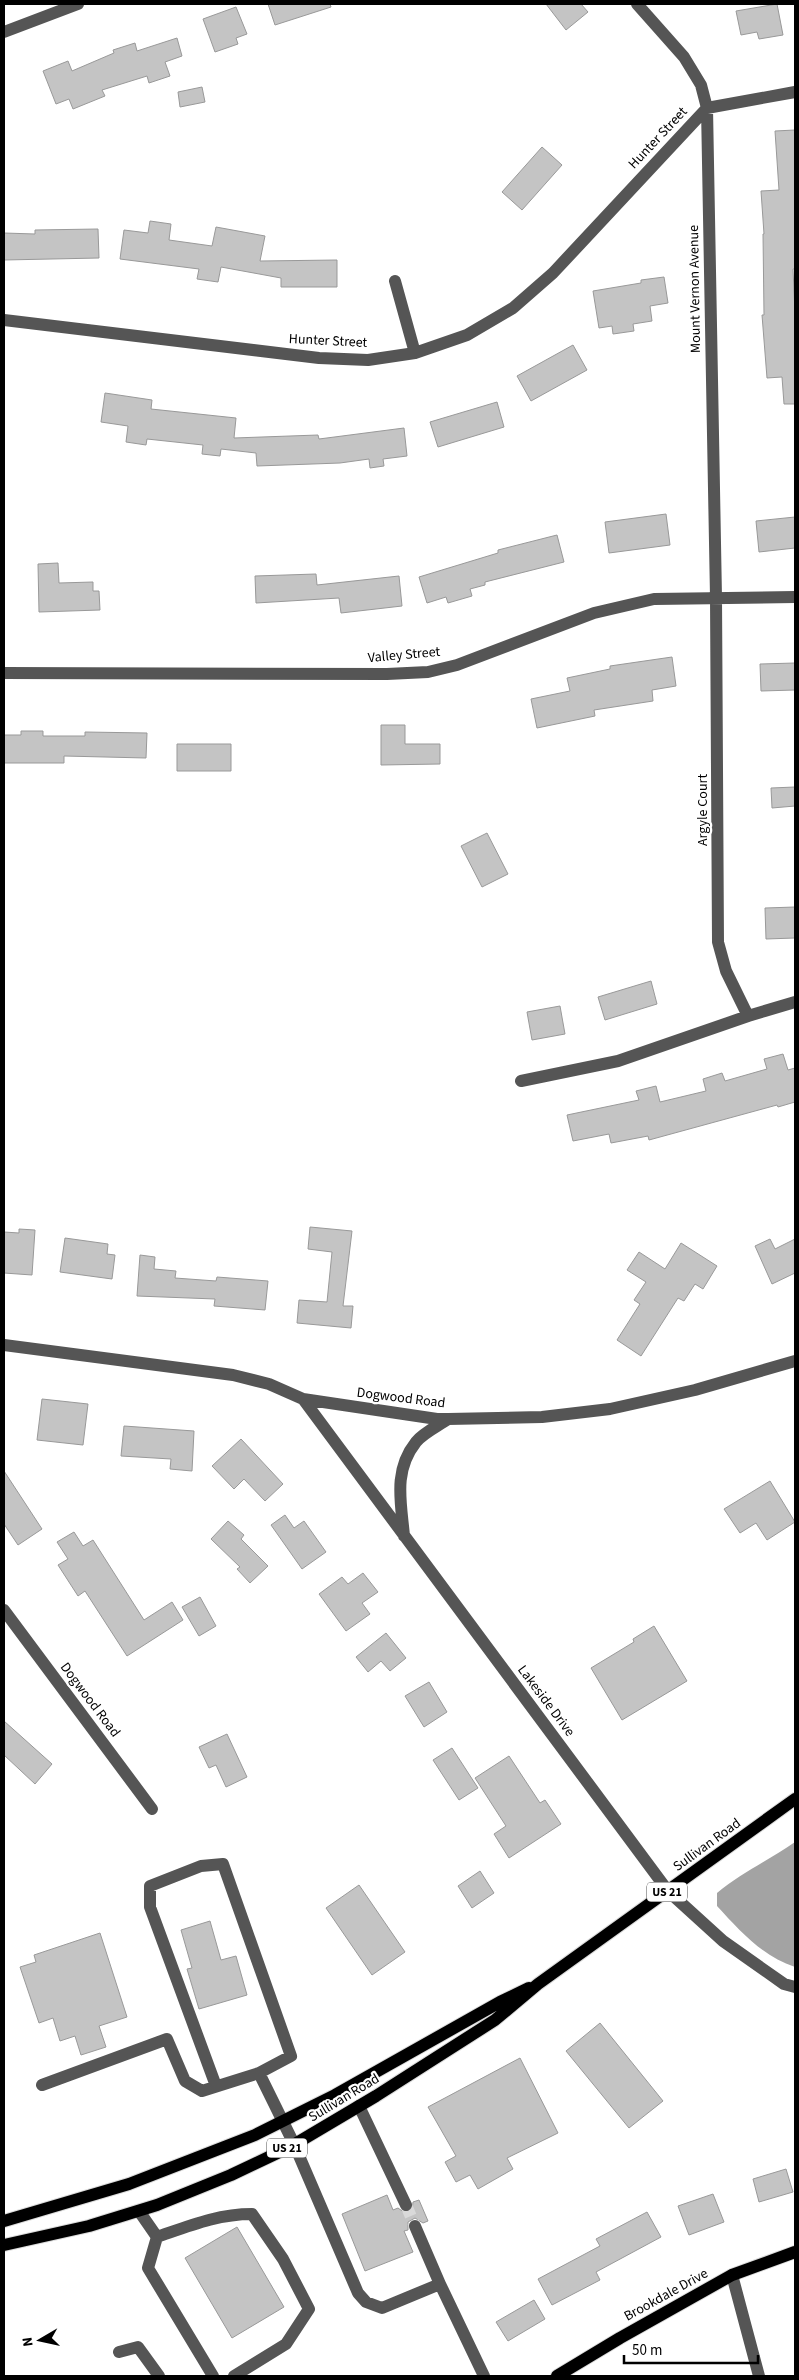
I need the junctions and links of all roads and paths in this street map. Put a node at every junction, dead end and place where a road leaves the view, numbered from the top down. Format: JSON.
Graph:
{"nodes":[{"id":1,"x":78,"y":4,"type":"edge"},
{"id":2,"x":637,"y":4,"type":"edge"},
{"id":3,"x":4,"y":32,"type":"edge"},
{"id":4,"x":795,"y":92,"type":"edge"},
{"id":5,"x":707,"y":108,"type":"junction"},
{"id":6,"x":395,"y":280,"type":"dead end"},
{"id":7,"x":4,"y":320,"type":"edge"},
{"id":8,"x":415,"y":353,"type":"junction"},
{"id":9,"x":716,"y":597,"type":"junction"},
{"id":10,"x":795,"y":597,"type":"edge"},
{"id":11,"x":4,"y":673,"type":"edge"},
{"id":12,"x":795,"y":1002,"type":"edge"},
{"id":13,"x":748,"y":1016,"type":"junction"},
{"id":14,"x":521,"y":1081,"type":"dead end"},
{"id":15,"x":4,"y":1345,"type":"edge"},
{"id":16,"x":795,"y":1361,"type":"edge"},
{"id":17,"x":303,"y":1400,"type":"junction"},
{"id":18,"x":448,"y":1419,"type":"junction"},
{"id":19,"x":404,"y":1536,"type":"junction"},
{"id":20,"x":4,"y":1610,"type":"edge"},
{"id":21,"x":795,"y":1799,"type":"edge"},
{"id":22,"x":152,"y":1809,"type":"dead end"},
{"id":23,"x":668,"y":1891,"type":"junction"},
{"id":24,"x":538,"y":1984,"type":"junction"},
{"id":25,"x":795,"y":1987,"type":"edge"},
{"id":26,"x":259,"y":2073,"type":"junction"},
{"id":27,"x":42,"y":2085,"type":"dead end"},
{"id":28,"x":216,"y":2086,"type":"junction"},
{"id":29,"x":360,"y":2106,"type":"junction"},
{"id":30,"x":283,"y":2122,"type":"junction"},
{"id":31,"x":294,"y":2144,"type":"junction"},
{"id":32,"x":406,"y":2205,"type":"tunnel mouth"},
{"id":33,"x":139,"y":2211,"type":"junction"},
{"id":34,"x":4,"y":2220,"type":"edge"},
{"id":35,"x":416,"y":2226,"type":"tunnel mouth"},
{"id":36,"x":157,"y":2237,"type":"junction"},
{"id":37,"x":4,"y":2245,"type":"edge"},
{"id":38,"x":795,"y":2252,"type":"edge"},
{"id":39,"x":732,"y":2275,"type":"junction"},
{"id":40,"x":440,"y":2284,"type":"junction"},
{"id":41,"x":119,"y":2352,"type":"dead end"},
{"id":42,"x":159,"y":2376,"type":"edge"},
{"id":43,"x":213,"y":2376,"type":"edge"},
{"id":44,"x":234,"y":2376,"type":"edge"},
{"id":45,"x":484,"y":2376,"type":"edge"},
{"id":46,"x":557,"y":2376,"type":"edge"},
{"id":47,"x":759,"y":2376,"type":"edge"}],
"edges":[{"from":1,"to":3,"type":"street"},
{"from":2,"to":5,"type":"street","name":"Mount Vernon Avenue"},
{"from":4,"to":5,"type":"street","name":"Hunter Street"},
{"from":5,"to":8,"type":"street","name":"Hunter Street"},
{"from":5,"to":9,"type":"street","name":"Mount Vernon Avenue"},
{"from":6,"to":8,"type":"street"},
{"from":7,"to":8,"type":"street","name":"Hunter Street"},
{"from":9,"to":10,"type":"street","name":"Valley Street"},
{"from":9,"to":11,"type":"street","name":"Valley Street"},
{"from":9,"to":13,"type":"street","name":"Argyle Court"},
{"from":12,"to":13,"type":"street"},
{"from":13,"to":14,"type":"street"},
{"from":15,"to":17,"type":"street","name":"Dogwood Road"},
{"from":16,"to":18,"type":"street","name":"Dogwood Road"},
{"from":17,"to":18,"type":"street","name":"Dogwood Road"},
{"from":17,"to":19,"type":"street","name":"Lakeside Drive"},
{"from":18,"to":19,"type":"street"},
{"from":19,"to":23,"type":"street","name":"Lakeside Drive"},
{"from":20,"to":22,"type":"street","name":"Dogwood Road"},
{"from":21,"to":23,"type":"main road","name":"Sullivan Road","number":"US 21"},
{"from":23,"to":24,"type":"main road","name":"Sullivan Road","number":"US 21"},
{"from":23,"to":25,"type":"street","name":"Lakeside Drive"},
{"from":24,"to":29,"type":"main road","name":"Sullivan Road","number":"US 21"},
{"from":24,"to":30,"type":"main road","name":"Sullivan Road","number":"US 21"},
{"from":26,"to":28,"type":"street"},
{"from":26,"to":28,"type":"street"},
{"from":26,"to":30,"type":"street"},
{"from":27,"to":28,"type":"street"},
{"from":29,"to":31,"type":"main road","name":"Sullivan Road","number":"US 21"},
{"from":29,"to":32,"type":"street"},
{"from":30,"to":31,"type":"street"},
{"from":30,"to":34,"type":"main road","name":"Sullivan Road","number":"US 21"},
{"from":31,"to":33,"type":"main road","name":"Sullivan Road","number":"US 21"},
{"from":31,"to":40,"type":"street"},
{"from":33,"to":36,"type":"street"},
{"from":33,"to":37,"type":"main road","name":"Sullivan Road","number":"US 21"},
{"from":35,"to":40,"type":"street"},
{"from":36,"to":43,"type":"street"},
{"from":36,"to":44,"type":"street"},
{"from":38,"to":39,"type":"main road","name":"Brookdale Drive"},
{"from":39,"to":46,"type":"main road","name":"Brookdale Drive"},
{"from":39,"to":47,"type":"street"},
{"from":40,"to":45,"type":"street"},
{"from":41,"to":42,"type":"street"}]}
